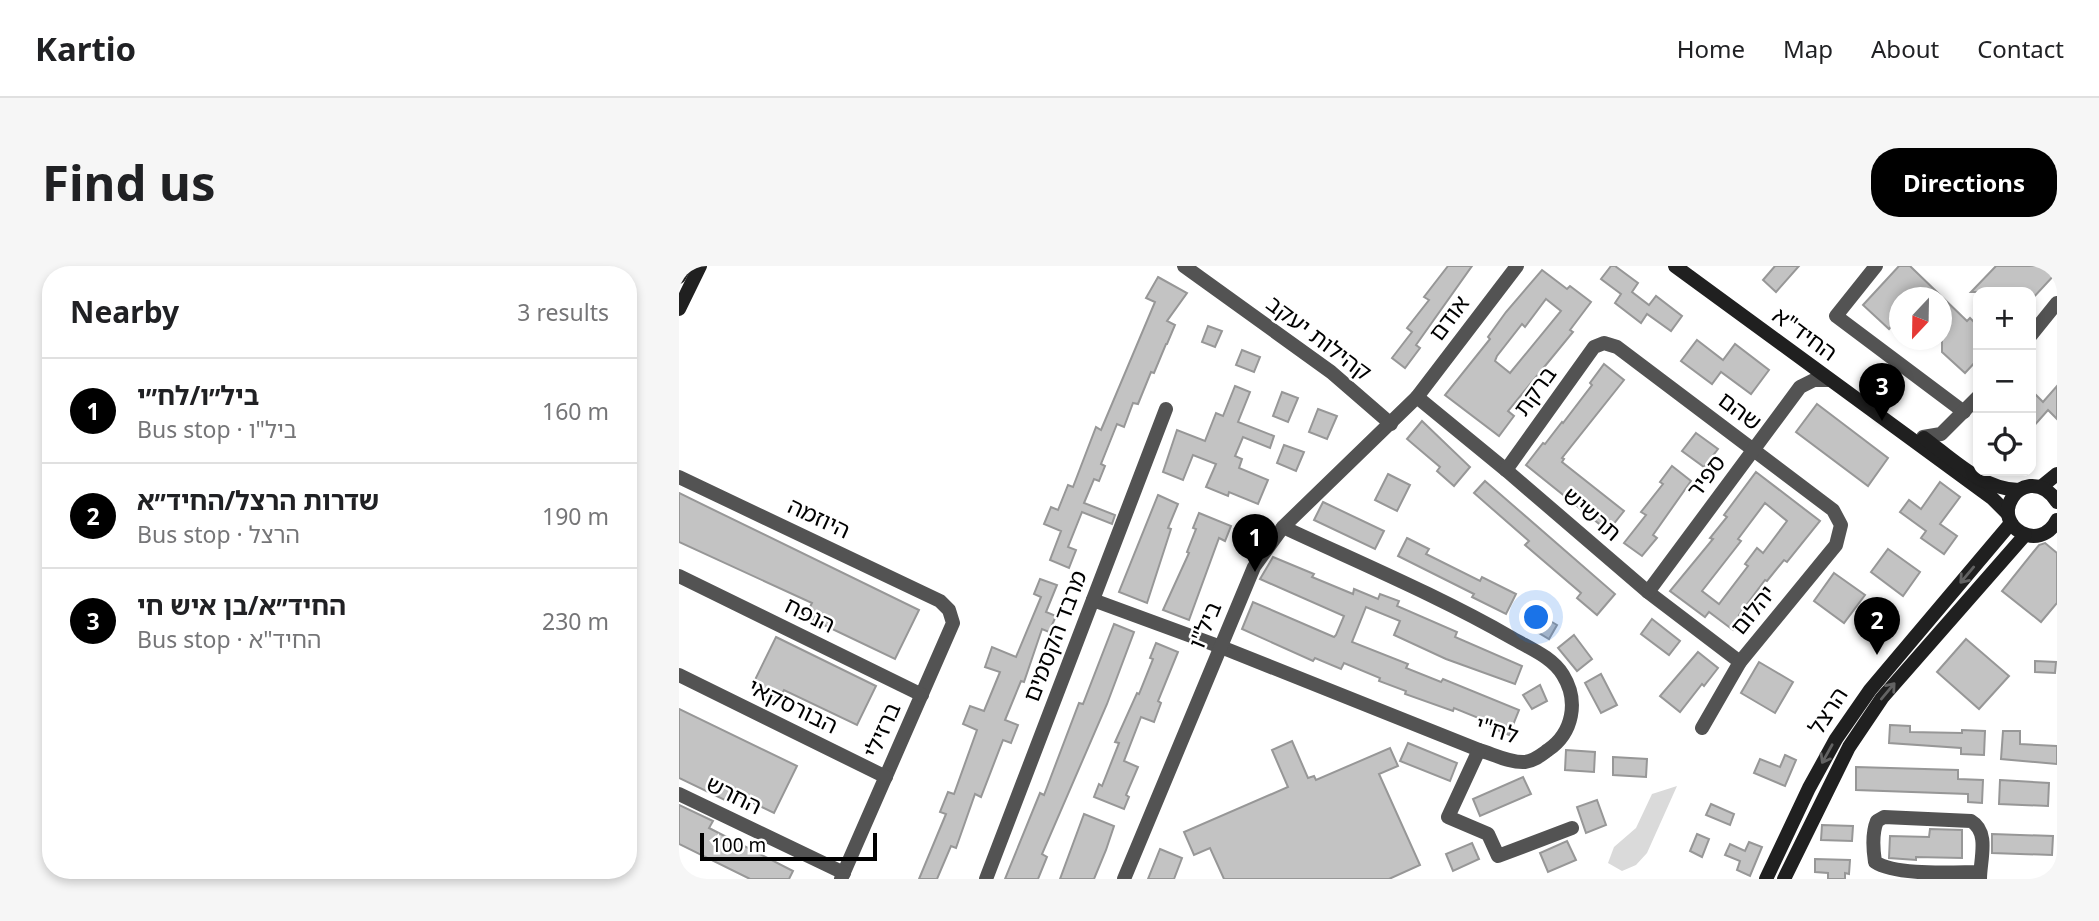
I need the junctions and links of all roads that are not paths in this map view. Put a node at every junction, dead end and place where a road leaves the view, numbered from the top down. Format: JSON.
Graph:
{"nodes":[{"id":1,"x":684,"y":266,"type":"edge"},
{"id":2,"x":700,"y":266,"type":"edge"},
{"id":3,"x":1184,"y":266,"type":"edge"},
{"id":4,"x":1517,"y":266,"type":"edge"},
{"id":5,"x":1675,"y":266,"type":"edge"},
{"id":6,"x":1689,"y":266,"type":"edge"},
{"id":7,"x":1875,"y":266,"type":"edge"},
{"id":8,"x":679,"y":277,"type":"edge"},
{"id":9,"x":2057,"y":303,"type":"edge"},
{"id":10,"x":679,"y":309,"type":"edge"},
{"id":11,"x":2036,"y":329,"type":"edge"},
{"id":12,"x":1604,"y":343,"type":"joint"},
{"id":13,"x":1802,"y":360,"type":"junction"},
{"id":14,"x":1829,"y":380,"type":"junction"},
{"id":15,"x":1800,"y":387,"type":"junction"},
{"id":16,"x":1417,"y":397,"type":"junction"},
{"id":17,"x":1973,"y":402,"type":"edge"},
{"id":18,"x":1166,"y":409,"type":"dead end"},
{"id":19,"x":1964,"y":412,"type":"junction"},
{"id":20,"x":1391,"y":424,"type":"junction"},
{"id":21,"x":1946,"y":430,"type":"junction"},
{"id":22,"x":1923,"y":437,"type":"junction"},
{"id":23,"x":1754,"y":450,"type":"junction"},
{"id":24,"x":1951,"y":457,"type":"junction"},
{"id":25,"x":1506,"y":470,"type":"junction"},
{"id":26,"x":2057,"y":474,"type":"edge"},
{"id":27,"x":679,"y":477,"type":"edge"},
{"id":28,"x":2041,"y":487,"type":"junction"},
{"id":29,"x":2019,"y":490,"type":"junction"},
{"id":30,"x":2057,"y":502,"type":"edge"},
{"id":31,"x":2010,"y":519,"type":"junction"},
{"id":32,"x":1841,"y":525,"type":"joint"},
{"id":33,"x":2056,"y":525,"type":"edge"},
{"id":34,"x":1283,"y":527,"type":"junction"},
{"id":35,"x":2025,"y":535,"type":"junction"},
{"id":36,"x":679,"y":576,"type":"edge"},
{"id":37,"x":1648,"y":592,"type":"junction"},
{"id":38,"x":1093,"y":600,"type":"junction"},
{"id":39,"x":940,"y":601,"type":"joint"},
{"id":40,"x":1221,"y":647,"type":"junction"},
{"id":41,"x":1740,"y":662,"type":"junction"},
{"id":42,"x":679,"y":675,"type":"edge"},
{"id":43,"x":922,"y":695,"type":"junction"},
{"id":44,"x":1702,"y":728,"type":"dead end"},
{"id":45,"x":1479,"y":750,"type":"junction"},
{"id":46,"x":886,"y":777,"type":"junction"},
{"id":47,"x":679,"y":794,"type":"edge"},
{"id":48,"x":1572,"y":828,"type":"dead end"},
{"id":49,"x":843,"y":876,"type":"edge"},
{"id":50,"x":1980,"y":876,"type":"edge"},
{"id":51,"x":986,"y":879,"type":"edge"},
{"id":52,"x":1124,"y":879,"type":"edge"},
{"id":53,"x":1766,"y":879,"type":"edge"},
{"id":54,"x":1784,"y":879,"type":"edge"}],
"edges":[{"from":1,"to":8,"type":"main road"},
{"from":2,"to":10,"type":"main road"},
{"from":3,"to":20,"type":"street","name":"קהילות יעקב"},
{"from":4,"to":16,"type":"street","name":"אודם"},
{"from":5,"to":13,"type":"main road","name":"החיד\"א"},
{"from":6,"to":22,"type":"main road","name":"החיד\"א"},
{"from":7,"to":19,"type":"street"},
{"from":9,"to":11,"type":"street"},
{"from":12,"to":23,"type":"street","name":"שהם"},
{"from":12,"to":25,"type":"street","name":"ברקת"},
{"from":13,"to":14,"type":"main road","name":"החיד\"א"},
{"from":13,"to":15,"type":"street"},
{"from":14,"to":15,"type":"street"},
{"from":14,"to":31,"type":"main road","name":"החיד\"א"},
{"from":15,"to":23,"type":"street","name":"ספיר"},
{"from":16,"to":20,"type":"street","name":"ביל\"ו"},
{"from":16,"to":25,"type":"street","name":"תרשיש"},
{"from":17,"to":19,"type":"street"},
{"from":18,"to":38,"type":"street","name":"מרבד הקסמים"},
{"from":19,"to":21,"type":"street"},
{"from":20,"to":34,"type":"street","name":"ביל\"ו"},
{"from":21,"to":22,"type":"street"},
{"from":21,"to":24,"type":"street"},
{"from":22,"to":24,"type":"main road","name":"החיד\"א"},
{"from":23,"to":32,"type":"street","name":"שהם"},
{"from":23,"to":37,"type":"street","name":"ספיר"},
{"from":24,"to":29,"type":"main road","name":"החיד\"א"},
{"from":25,"to":37,"type":"street","name":"תרשיש"},
{"from":26,"to":28,"type":"main road"},
{"from":27,"to":39,"type":"street","name":"היוזמה"},
{"from":28,"to":29,"type":"main road"},
{"from":28,"to":30,"type":"main road"},
{"from":29,"to":31,"type":"main road","name":"הרצל"},
{"from":31,"to":35,"type":"main road","name":"החיד\"א"},
{"from":31,"to":53,"type":"main road","name":"הרצל","one_way":true},
{"from":32,"to":41,"type":"street","name":"יהלום"},
{"from":33,"to":35,"type":"main road"},
{"from":34,"to":40,"type":"street","name":"ביל\"ו"},
{"from":34,"to":45,"type":"street","name":"לח\"י"},
{"from":54,"to":35,"type":"main road","name":"הרצל","one_way":true},
{"from":36,"to":43,"type":"street","name":"הנפח"},
{"from":37,"to":41,"type":"street","name":"תרשיש"},
{"from":38,"to":40,"type":"street","name":"לח\"י"},
{"from":38,"to":51,"type":"street","name":"מרבד הקסמים"},
{"from":39,"to":43,"type":"street","name":"ברזילי"},
{"from":40,"to":45,"type":"street","name":"לח\"י"},
{"from":40,"to":52,"type":"street","name":"ביל\"ו"},
{"from":41,"to":44,"type":"street","name":"יהלום"},
{"from":42,"to":46,"type":"street","name":"הבורסקאי"},
{"from":43,"to":46,"type":"street","name":"ברזילי"},
{"from":45,"to":48,"type":"street"},
{"from":46,"to":49,"type":"street","name":"ברזילי"},
{"from":47,"to":49,"type":"street","name":"החרש"},
{"from":50,"to":50,"type":"street"}]}
